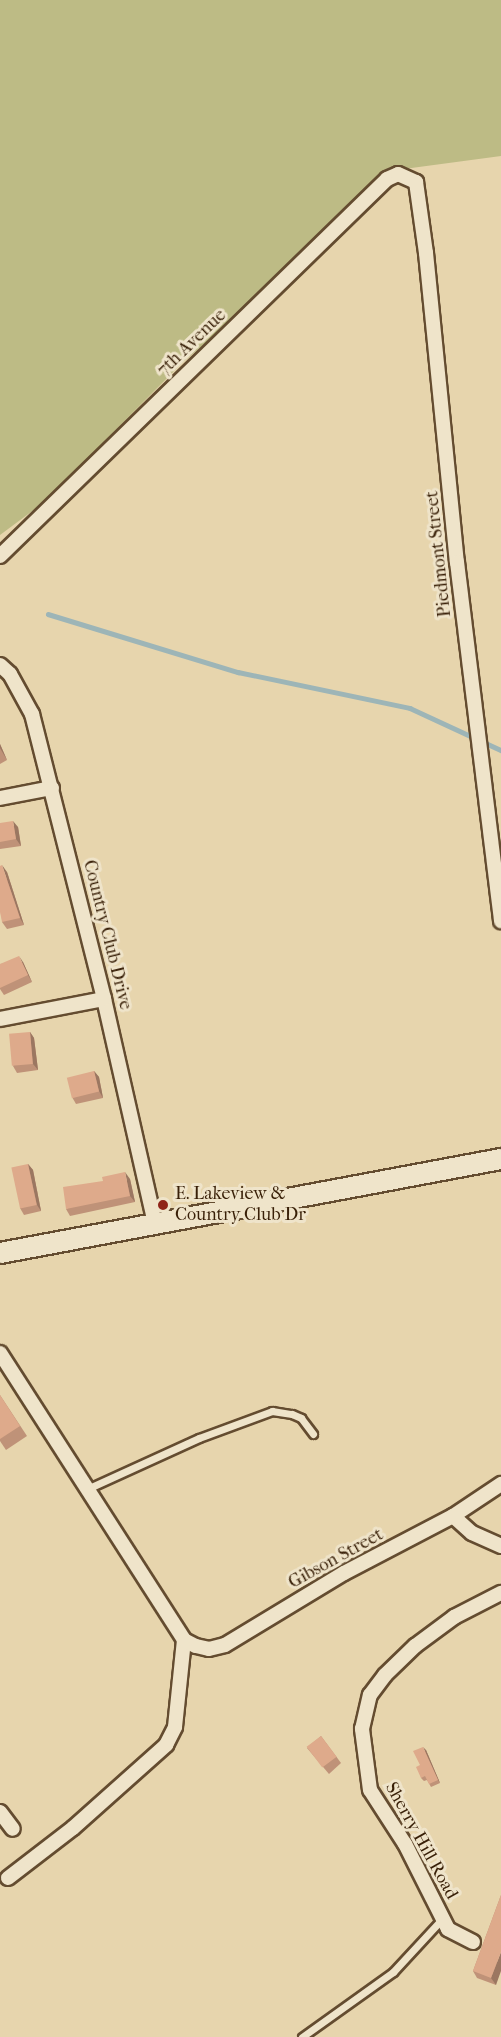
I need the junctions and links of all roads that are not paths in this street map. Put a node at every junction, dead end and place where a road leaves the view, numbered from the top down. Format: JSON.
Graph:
{"nodes":[{"id":1,"x":416,"y":182,"type":"joint"},
{"id":2,"x":0,"y":556,"type":"edge"},
{"id":3,"x":0,"y":665,"type":"edge"},
{"id":4,"x":52,"y":788,"type":"junction"},
{"id":5,"x":0,"y":798,"type":"edge"},
{"id":6,"x":501,"y":921,"type":"edge"},
{"id":7,"x":104,"y":999,"type":"junction"},
{"id":8,"x":0,"y":1019,"type":"edge"},
{"id":9,"x":501,"y":1159,"type":"edge"},
{"id":10,"x":155,"y":1224,"type":"junction"},
{"id":11,"x":0,"y":1253,"type":"edge"},
{"id":12,"x":0,"y":1353,"type":"edge"},
{"id":13,"x":313,"y":1434,"type":"dead end"},
{"id":14,"x":501,"y":1484,"type":"edge"},
{"id":15,"x":87,"y":1489,"type":"junction"},
{"id":16,"x":453,"y":1516,"type":"junction"},
{"id":17,"x":501,"y":1546,"type":"edge"},
{"id":18,"x":501,"y":1593,"type":"edge"},
{"id":19,"x":184,"y":1640,"type":"junction"},
{"id":20,"x":0,"y":1812,"type":"edge"},
{"id":21,"x":13,"y":1829,"type":"dead end"},
{"id":22,"x":8,"y":1878,"type":"dead end"},
{"id":23,"x":443,"y":1918,"type":"junction"},
{"id":24,"x":474,"y":1942,"type":"dead end"},
{"id":25,"x":302,"y":2037,"type":"edge"}],
"edges":[{"from":1,"to":2,"type":"street","name":"7th Avenue"},
{"from":1,"to":6,"type":"street","name":"Piedmont Street"},
{"from":3,"to":4,"type":"street","name":"Country Club Drive"},
{"from":4,"to":5,"type":"street"},
{"from":4,"to":7,"type":"street","name":"Country Club Drive"},
{"from":7,"to":8,"type":"street"},
{"from":7,"to":10,"type":"street","name":"Country Club Drive"},
{"from":9,"to":10,"type":"street"},
{"from":10,"to":11,"type":"street"},
{"from":12,"to":15,"type":"street"},
{"from":13,"to":15,"type":"lane"},
{"from":14,"to":16,"type":"street","name":"Gibson Street"},
{"from":15,"to":19,"type":"street"},
{"from":16,"to":17,"type":"street"},
{"from":16,"to":19,"type":"street","name":"Gibson Street"},
{"from":18,"to":23,"type":"street","name":"Sherry Hill Road"},
{"from":19,"to":22,"type":"street"},
{"from":20,"to":21,"type":"street"},
{"from":23,"to":24,"type":"street","name":"Sherry Hill Road"},
{"from":23,"to":25,"type":"lane"}]}
